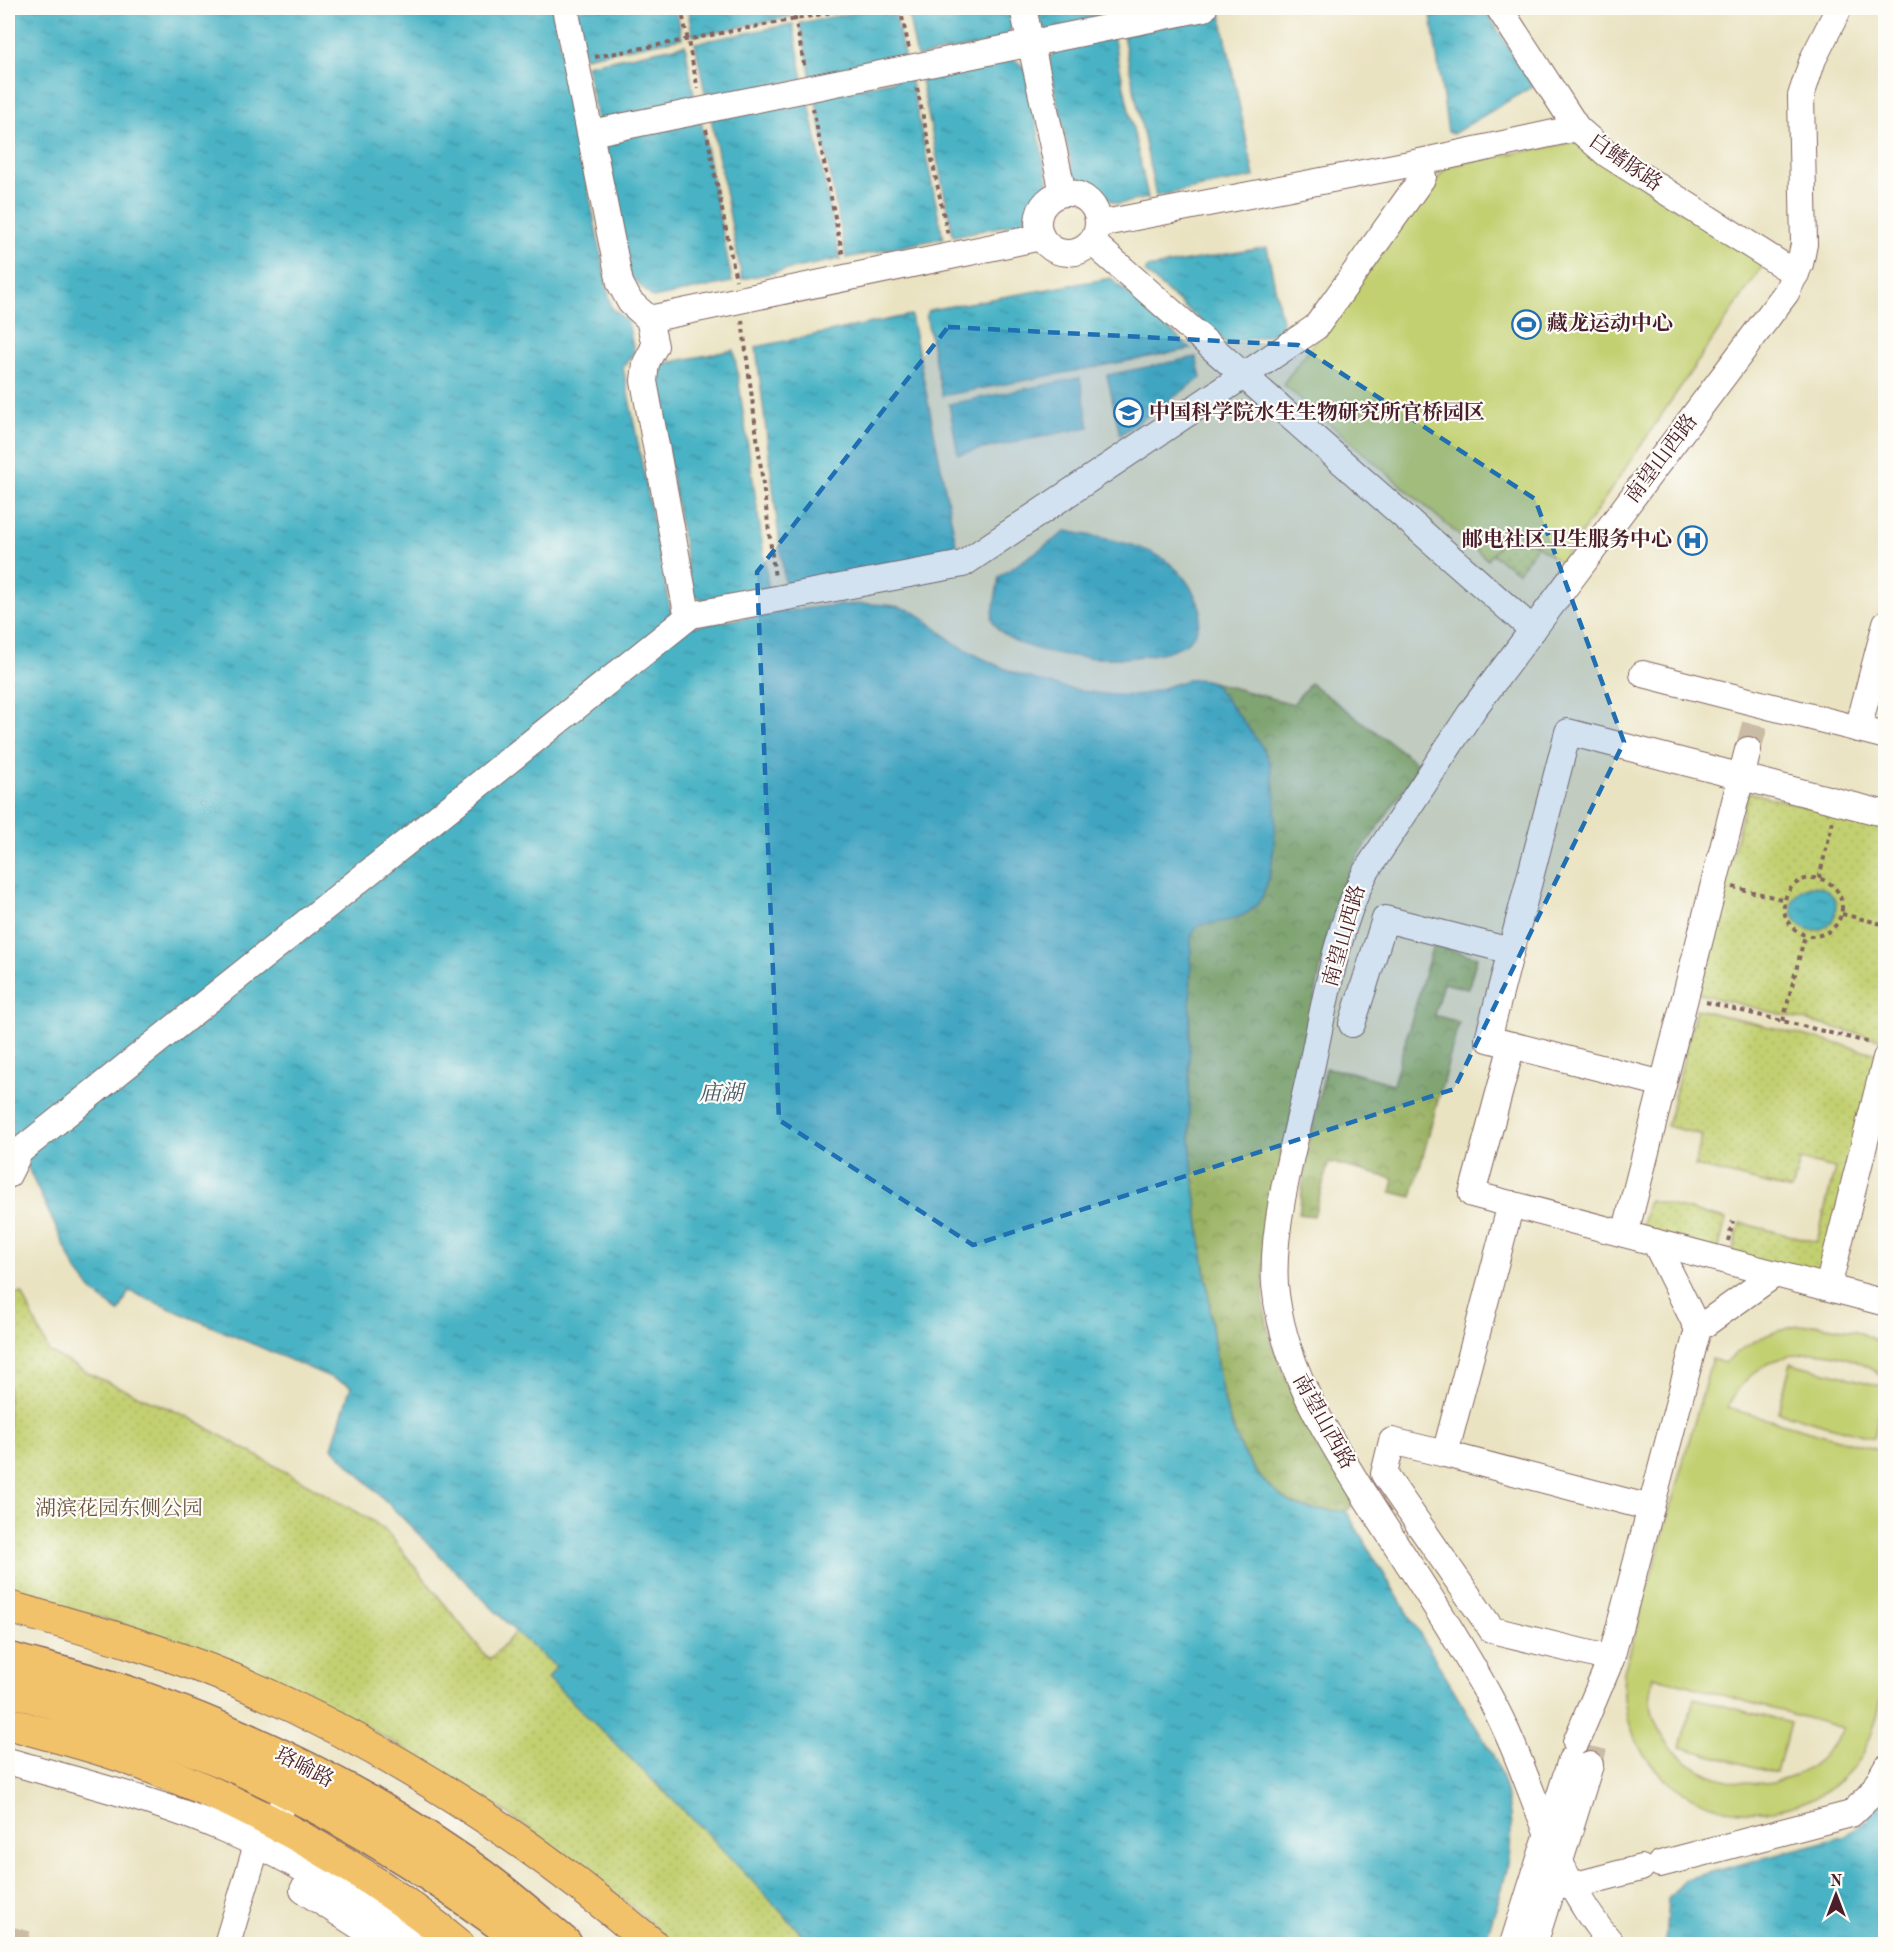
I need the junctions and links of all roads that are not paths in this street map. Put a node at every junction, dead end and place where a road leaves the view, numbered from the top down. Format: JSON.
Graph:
{"nodes":[{"id":1,"x":565,"y":8,"type":"edge"},
{"id":2,"x":1023,"y":8,"type":"edge"},
{"id":3,"x":1204,"y":8,"type":"edge"},
{"id":4,"x":1499,"y":8,"type":"edge"},
{"id":5,"x":1839,"y":8,"type":"edge"},
{"id":6,"x":1031,"y":43,"type":"junction"},
{"id":7,"x":1576,"y":128,"type":"junction"},
{"id":8,"x":591,"y":133,"type":"junction"},
{"id":9,"x":1420,"y":162,"type":"junction"},
{"id":10,"x":1063,"y":193,"type":"junction"},
{"id":11,"x":1095,"y":233,"type":"junction"},
{"id":12,"x":1041,"y":237,"type":"junction"},
{"id":13,"x":1796,"y":274,"type":"junction"},
{"id":14,"x":649,"y":319,"type":"junction"},
{"id":15,"x":1242,"y":374,"type":"junction"},
{"id":16,"x":691,"y":615,"type":"junction"},
{"id":17,"x":1886,"y":623,"type":"edge"},
{"id":18,"x":1533,"y":630,"type":"junction"},
{"id":19,"x":1643,"y":674,"type":"dead end"},
{"id":20,"x":1858,"y":729,"type":"junction"},
{"id":21,"x":1886,"y":736,"type":"edge"},
{"id":22,"x":1748,"y":750,"type":"tunnel mouth"},
{"id":23,"x":1741,"y":777,"type":"junction"},
{"id":24,"x":1886,"y":814,"type":"edge"},
{"id":25,"x":1511,"y":951,"type":"junction"},
{"id":26,"x":1352,"y":1024,"type":"dead end"},
{"id":27,"x":1512,"y":1045,"type":"junction"},
{"id":28,"x":1880,"y":1051,"type":"edge"},
{"id":29,"x":1663,"y":1084,"type":"junction"},
{"id":30,"x":8,"y":1175,"type":"edge"},
{"id":31,"x":1511,"y":1204,"type":"junction"},
{"id":32,"x":1625,"y":1234,"type":"junction"},
{"id":33,"x":1655,"y":1242,"type":"junction"},
{"id":34,"x":1775,"y":1274,"type":"junction"},
{"id":35,"x":1828,"y":1287,"type":"junction"},
{"id":36,"x":1886,"y":1303,"type":"edge"},
{"id":37,"x":1698,"y":1329,"type":"junction"},
{"id":38,"x":1445,"y":1454,"type":"junction"},
{"id":39,"x":1651,"y":1508,"type":"junction"},
{"id":40,"x":8,"y":1607,"type":"edge"},
{"id":41,"x":8,"y":1659,"type":"edge"},
{"id":42,"x":1608,"y":1667,"type":"junction"},
{"id":43,"x":8,"y":1689,"type":"edge"},
{"id":44,"x":8,"y":1723,"type":"edge"},
{"id":45,"x":1583,"y":1753,"type":"junction"},
{"id":46,"x":8,"y":1761,"type":"edge"},
{"id":47,"x":1886,"y":1768,"type":"edge"},
{"id":48,"x":290,"y":1794,"type":"junction"},
{"id":49,"x":264,"y":1833,"type":"junction"},
{"id":50,"x":1549,"y":1836,"type":"junction"},
{"id":51,"x":1555,"y":1880,"type":"junction"},
{"id":52,"x":303,"y":1890,"type":"dead end"},
{"id":53,"x":516,"y":1941,"type":"edge"},
{"id":54,"x":227,"y":1944,"type":"edge"},
{"id":55,"x":387,"y":1944,"type":"edge"},
{"id":56,"x":419,"y":1944,"type":"edge"},
{"id":57,"x":458,"y":1944,"type":"edge"},
{"id":58,"x":566,"y":1944,"type":"edge"},
{"id":59,"x":652,"y":1944,"type":"edge"},
{"id":60,"x":1513,"y":1944,"type":"edge"},
{"id":61,"x":1534,"y":1944,"type":"edge"},
{"id":62,"x":1612,"y":1944,"type":"edge"}],
"edges":[{"from":1,"to":8,"type":"street"},
{"from":2,"to":6,"type":"street"},
{"from":3,"to":6,"type":"street"},
{"from":4,"to":7,"type":"street","name":"白鳍豚路"},
{"from":5,"to":13,"type":"street","name":"南望山西路"},
{"from":6,"to":8,"type":"street"},
{"from":6,"to":10,"type":"street"},
{"from":7,"to":9,"type":"street"},
{"from":7,"to":13,"type":"street","name":"白鳍豚路"},
{"from":8,"to":14,"type":"street"},
{"from":9,"to":11,"type":"street"},
{"from":9,"to":15,"type":"street"},
{"from":10,"to":11,"type":"street"},
{"from":10,"to":12,"type":"street"},
{"from":11,"to":12,"type":"street"},
{"from":11,"to":15,"type":"street"},
{"from":12,"to":14,"type":"street"},
{"from":13,"to":18,"type":"street","name":"南望山西路"},
{"from":14,"to":16,"type":"street"},
{"from":15,"to":16,"type":"street"},
{"from":15,"to":18,"type":"street"},
{"from":16,"to":30,"type":"street"},
{"from":17,"to":20,"type":"street"},
{"from":18,"to":50,"type":"street","name":"南望山西路"},
{"from":19,"to":20,"type":"street"},
{"from":20,"to":21,"type":"street"},
{"from":22,"to":23,"type":"street"},
{"from":23,"to":24,"type":"street"},
{"from":23,"to":25,"type":"street"},
{"from":23,"to":29,"type":"street"},
{"from":25,"to":26,"type":"street"},
{"from":25,"to":27,"type":"street"},
{"from":27,"to":29,"type":"street"},
{"from":27,"to":31,"type":"street"},
{"from":28,"to":35,"type":"street"},
{"from":29,"to":32,"type":"street"},
{"from":31,"to":32,"type":"street"},
{"from":31,"to":38,"type":"street"},
{"from":32,"to":33,"type":"street"},
{"from":33,"to":34,"type":"street"},
{"from":33,"to":37,"type":"street"},
{"from":34,"to":35,"type":"street"},
{"from":34,"to":37,"type":"street"},
{"from":35,"to":36,"type":"street"},
{"from":37,"to":39,"type":"street"},
{"from":38,"to":39,"type":"street"},
{"from":38,"to":42,"type":"street"},
{"from":39,"to":42,"type":"street"},
{"from":40,"to":59,"type":"main road"},
{"from":41,"to":58,"type":"highway","name":"珞喻路"},
{"from":42,"to":45,"type":"street"},
{"from":43,"to":48,"type":"highway","name":"珞喻路"},
{"from":44,"to":49,"type":"main road"},
{"from":45,"to":50,"type":"street"},
{"from":45,"to":51,"type":"street"},
{"from":46,"to":49,"type":"street"},
{"from":47,"to":51,"type":"street"},
{"from":48,"to":49,"type":"street"},
{"from":48,"to":53,"type":"highway","name":"珞喻路"},
{"from":49,"to":54,"type":"street"},
{"from":49,"to":56,"type":"street"},
{"from":49,"to":57,"type":"main road"},
{"from":50,"to":51,"type":"street","name":"南望山西路"},
{"from":51,"to":60,"type":"street"},
{"from":51,"to":61,"type":"street"},
{"from":51,"to":62,"type":"street","name":"南望山西路"},
{"from":52,"to":55,"type":"street"}]}
